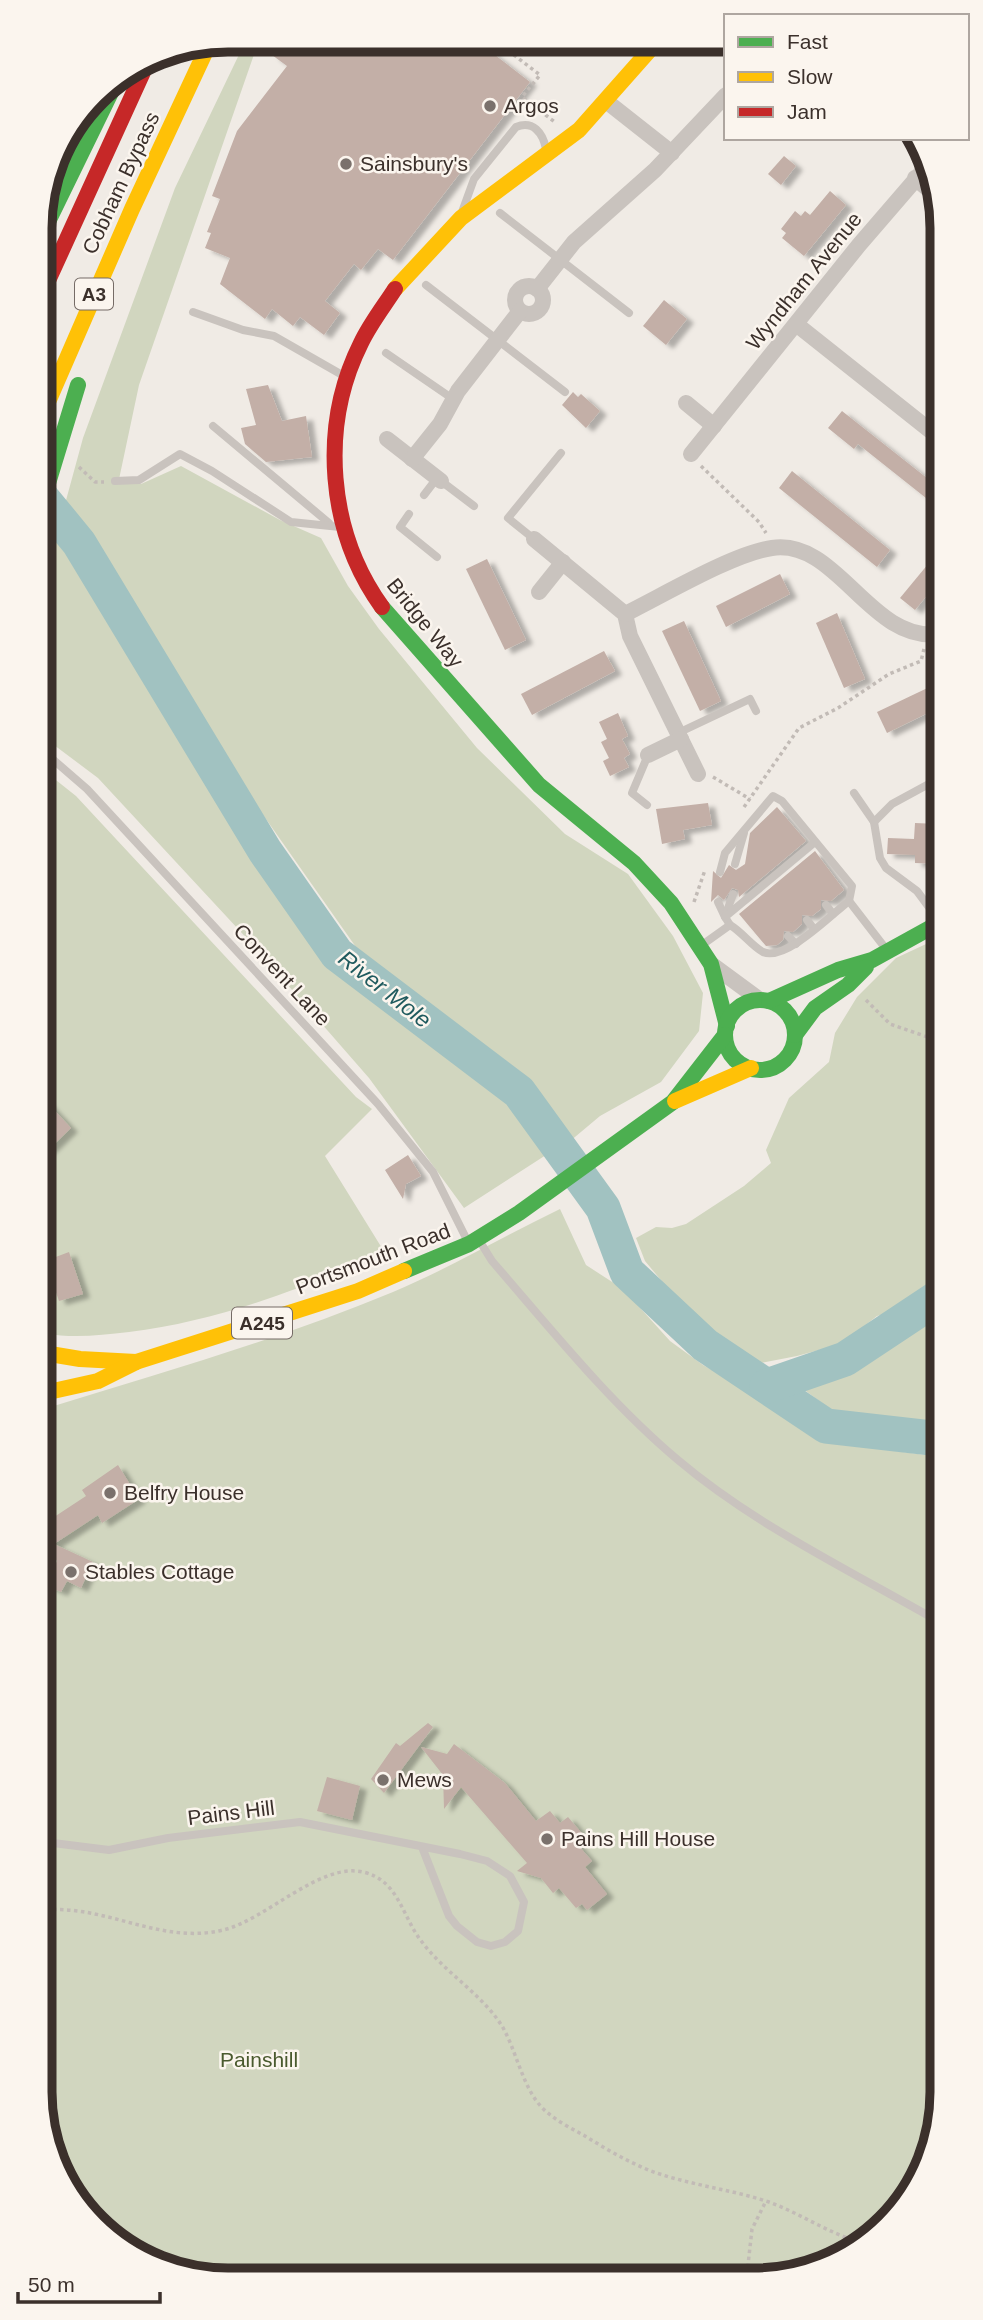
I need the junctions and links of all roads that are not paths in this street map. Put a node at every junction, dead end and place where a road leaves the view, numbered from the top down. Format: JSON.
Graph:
{"nodes":[{"id":1,"x":647,"y":53,"type":"edge"},
{"id":2,"x":204,"y":54,"type":"edge"},
{"id":3,"x":142,"y":75,"type":"edge"},
{"id":4,"x":724,"y":96,"type":"edge"},
{"id":5,"x":107,"y":101,"type":"edge"},
{"id":6,"x":606,"y":101,"type":"junction"},
{"id":7,"x":672,"y":153,"type":"junction"},
{"id":8,"x":548,"y":156,"type":"junction"},
{"id":9,"x":921,"y":172,"type":"edge"},
{"id":10,"x":915,"y":178,"type":"junction"},
{"id":11,"x":926,"y":187,"type":"edge"},
{"id":12,"x":54,"y":209,"type":"edge"},
{"id":13,"x":132,"y":209,"type":"junction"},
{"id":14,"x":500,"y":213,"type":"dead end"},
{"id":15,"x":461,"y":218,"type":"junction"},
{"id":16,"x":562,"y":258,"type":"junction"},
{"id":17,"x":53,"y":270,"type":"edge"},
{"id":18,"x":426,"y":285,"type":"dead end"},
{"id":19,"x":193,"y":312,"type":"dead end"},
{"id":20,"x":629,"y":313,"type":"dead end"},
{"id":21,"x":796,"y":324,"type":"junction"},
{"id":22,"x":498,"y":340,"type":"junction"},
{"id":23,"x":89,"y":347,"type":"dead end"},
{"id":24,"x":386,"y":353,"type":"dead end"},
{"id":25,"x":347,"y":377,"type":"junction"},
{"id":26,"x":80,"y":379,"type":"dead end"},
{"id":27,"x":53,"y":388,"type":"edge"},
{"id":28,"x":565,"y":392,"type":"dead end"},
{"id":29,"x":453,"y":399,"type":"junction"},
{"id":30,"x":686,"y":403,"type":"dead end"},
{"id":31,"x":213,"y":426,"type":"dead end"},
{"id":32,"x":714,"y":426,"type":"junction"},
{"id":33,"x":930,"y":430,"type":"edge"},
{"id":34,"x":387,"y":439,"type":"dead end"},
{"id":35,"x":561,"y":453,"type":"dead end"},
{"id":36,"x":691,"y":454,"type":"road end"},
{"id":37,"x":412,"y":460,"type":"junction"},
{"id":38,"x":53,"y":465,"type":"edge"},
{"id":39,"x":439,"y":480,"type":"junction"},
{"id":40,"x":115,"y":481,"type":"dead end"},
{"id":41,"x":424,"y":495,"type":"dead end"},
{"id":42,"x":474,"y":506,"type":"dead end"},
{"id":43,"x":409,"y":514,"type":"dead end"},
{"id":44,"x":328,"y":523,"type":"junction"},
{"id":45,"x":345,"y":528,"type":"junction"},
{"id":46,"x":534,"y":539,"type":"joint"},
{"id":47,"x":437,"y":556,"type":"dead end"},
{"id":48,"x":563,"y":562,"type":"junction"},
{"id":49,"x":539,"y":592,"type":"dead end"},
{"id":50,"x":625,"y":614,"type":"junction"},
{"id":51,"x":930,"y":634,"type":"edge"},
{"id":52,"x":756,"y":711,"type":"dead end"},
{"id":53,"x":679,"y":736,"type":"junction"},
{"id":54,"x":648,"y":755,"type":"joint"},
{"id":55,"x":53,"y":760,"type":"edge"},
{"id":56,"x":698,"y":774,"type":"road end"},
{"id":57,"x":930,"y":783,"type":"edge"},
{"id":58,"x":855,"y":793,"type":"dead end"},
{"id":59,"x":647,"y":805,"type":"dead end"},
{"id":60,"x":874,"y":821,"type":"junction"},
{"id":61,"x":746,"y":827,"type":"junction"},
{"id":62,"x":815,"y":842,"type":"junction"},
{"id":63,"x":735,"y":864,"type":"dead end"},
{"id":64,"x":720,"y":872,"type":"dead end"},
{"id":65,"x":733,"y":894,"type":"dead end"},
{"id":66,"x":849,"y":901,"type":"junction"},
{"id":67,"x":718,"y":902,"type":"dead end"},
{"id":68,"x":827,"y":905,"type":"dead end"},
{"id":69,"x":930,"y":909,"type":"edge"},
{"id":70,"x":833,"y":914,"type":"junction"},
{"id":71,"x":807,"y":920,"type":"dead end"},
{"id":72,"x":727,"y":921,"type":"junction"},
{"id":73,"x":930,"y":927,"type":"edge"},
{"id":74,"x":814,"y":929,"type":"junction"},
{"id":75,"x":789,"y":936,"type":"dead end"},
{"id":76,"x":796,"y":944,"type":"junction"},
{"id":77,"x":700,"y":946,"type":"junction"},
{"id":78,"x":887,"y":951,"type":"junction"},
{"id":79,"x":872,"y":960,"type":"junction"},
{"id":80,"x":711,"y":964,"type":"junction"},
{"id":81,"x":765,"y":1001,"type":"junction"},
{"id":82,"x":726,"y":1030,"type":"junction"},
{"id":83,"x":795,"y":1035,"type":"junction"},
{"id":84,"x":751,"y":1068,"type":"junction"},
{"id":85,"x":673,"y":1101,"type":"junction"},
{"id":86,"x":473,"y":1241,"type":"junction"},
{"id":87,"x":53,"y":1356,"type":"edge"},
{"id":88,"x":135,"y":1362,"type":"junction"},
{"id":89,"x":53,"y":1392,"type":"edge"},
{"id":90,"x":930,"y":1617,"type":"edge"},
{"id":91,"x":53,"y":1843,"type":"edge"},
{"id":92,"x":422,"y":1847,"type":"junction"}],
"edges":[{"from":1,"to":6,"type":"main road","name":"Bridge Way"},
{"from":2,"to":13,"type":"main road","name":"Cobham Bypass","number":"A3"},
{"from":3,"to":17,"type":"main road","name":"Cobham Bypass","number":"A3"},
{"from":4,"to":7,"type":"street"},
{"from":5,"to":12,"type":"main road"},
{"from":6,"to":7,"type":"street"},
{"from":6,"to":8,"type":"main road","name":"Bridge Way"},
{"from":7,"to":16,"type":"street"},
{"from":8,"to":15,"type":"main road","name":"Bridge Way"},
{"from":8,"to":15,"type":"lane"},
{"from":9,"to":10,"type":"street","name":"Wyndham Avenue"},
{"from":10,"to":11,"type":"street"},
{"from":10,"to":21,"type":"street","name":"Wyndham Avenue"},
{"from":13,"to":23,"type":"main road"},
{"from":13,"to":27,"type":"main road","name":"Cobham Bypass","number":"A3"},
{"from":14,"to":16,"type":"lane"},
{"from":15,"to":25,"type":"main road","name":"Bridge Way"},
{"from":16,"to":20,"type":"lane"},
{"from":16,"to":22,"type":"street"},
{"from":18,"to":22,"type":"lane"},
{"from":19,"to":25,"type":"lane"},
{"from":21,"to":32,"type":"street","name":"Wyndham Avenue"},
{"from":21,"to":33,"type":"street"},
{"from":22,"to":28,"type":"lane"},
{"from":22,"to":29,"type":"street"},
{"from":24,"to":29,"type":"lane"},
{"from":25,"to":45,"type":"main road","name":"Bridge Way"},
{"from":26,"to":38,"type":"main road","bridge":true},
{"from":29,"to":37,"type":"street"},
{"from":30,"to":32,"type":"street"},
{"from":31,"to":44,"type":"lane"},
{"from":32,"to":36,"type":"street","name":"Wyndham Avenue"},
{"from":34,"to":37,"type":"street"},
{"from":35,"to":46,"type":"lane"},
{"from":37,"to":39,"type":"street"},
{"from":39,"to":41,"type":"lane"},
{"from":39,"to":42,"type":"lane"},
{"from":40,"to":44,"type":"lane"},
{"from":43,"to":47,"type":"lane"},
{"from":44,"to":45,"type":"lane"},
{"from":45,"to":77,"type":"main road","name":"Bridge Way"},
{"from":46,"to":48,"type":"street"},
{"from":48,"to":49,"type":"street"},
{"from":48,"to":50,"type":"street"},
{"from":50,"to":51,"type":"street"},
{"from":50,"to":53,"type":"street"},
{"from":52,"to":53,"type":"lane"},
{"from":53,"to":54,"type":"street"},
{"from":53,"to":56,"type":"street"},
{"from":54,"to":59,"type":"lane"},
{"from":55,"to":86,"type":"lane","name":"Convent Lane"},
{"from":57,"to":60,"type":"lane"},
{"from":58,"to":60,"type":"lane"},
{"from":60,"to":69,"type":"lane"},
{"from":61,"to":62,"type":"lane"},
{"from":61,"to":63,"type":"lane"},
{"from":61,"to":64,"type":"lane"},
{"from":62,"to":66,"type":"lane"},
{"from":62,"to":72,"type":"lane"},
{"from":65,"to":72,"type":"lane"},
{"from":66,"to":70,"type":"lane"},
{"from":66,"to":78,"type":"lane"},
{"from":67,"to":72,"type":"lane"},
{"from":68,"to":70,"type":"lane"},
{"from":70,"to":74,"type":"lane"},
{"from":71,"to":74,"type":"lane"},
{"from":72,"to":76,"type":"lane"},
{"from":72,"to":77,"type":"lane"},
{"from":73,"to":78,"type":"main road"},
{"from":74,"to":76,"type":"lane"},
{"from":75,"to":76,"type":"lane"},
{"from":77,"to":80,"type":"main road","name":"Bridge Way"},
{"from":78,"to":79,"type":"main road"},
{"from":79,"to":81,"type":"main road"},
{"from":79,"to":83,"type":"main road"},
{"from":80,"to":81,"type":"street","name":"Bridge Way"},
{"from":80,"to":82,"type":"main road","name":"Bridge Way"},
{"from":81,"to":82,"type":"main road"},
{"from":81,"to":83,"type":"main road"},
{"from":82,"to":84,"type":"main road"},
{"from":82,"to":85,"type":"main road","name":"Portsmouth Road","number":"A245"},
{"from":83,"to":84,"type":"main road"},
{"from":84,"to":85,"type":"main road","name":"Portsmouth Road","number":"A245"},
{"from":85,"to":86,"type":"main road","name":"Portsmouth Road","number":"A245"},
{"from":86,"to":88,"type":"main road","name":"Portsmouth Road","number":"A245"},
{"from":86,"to":90,"type":"lane","name":"Convent Lane"},
{"from":87,"to":88,"type":"main road","name":"Portsmouth Road","number":"A245"},
{"from":88,"to":89,"type":"main road","name":"Portsmouth Road","number":"A245"},
{"from":91,"to":92,"type":"lane","name":"Pains Hill"},
{"from":92,"to":92,"type":"lane","name":"Pains Hill"}]}
